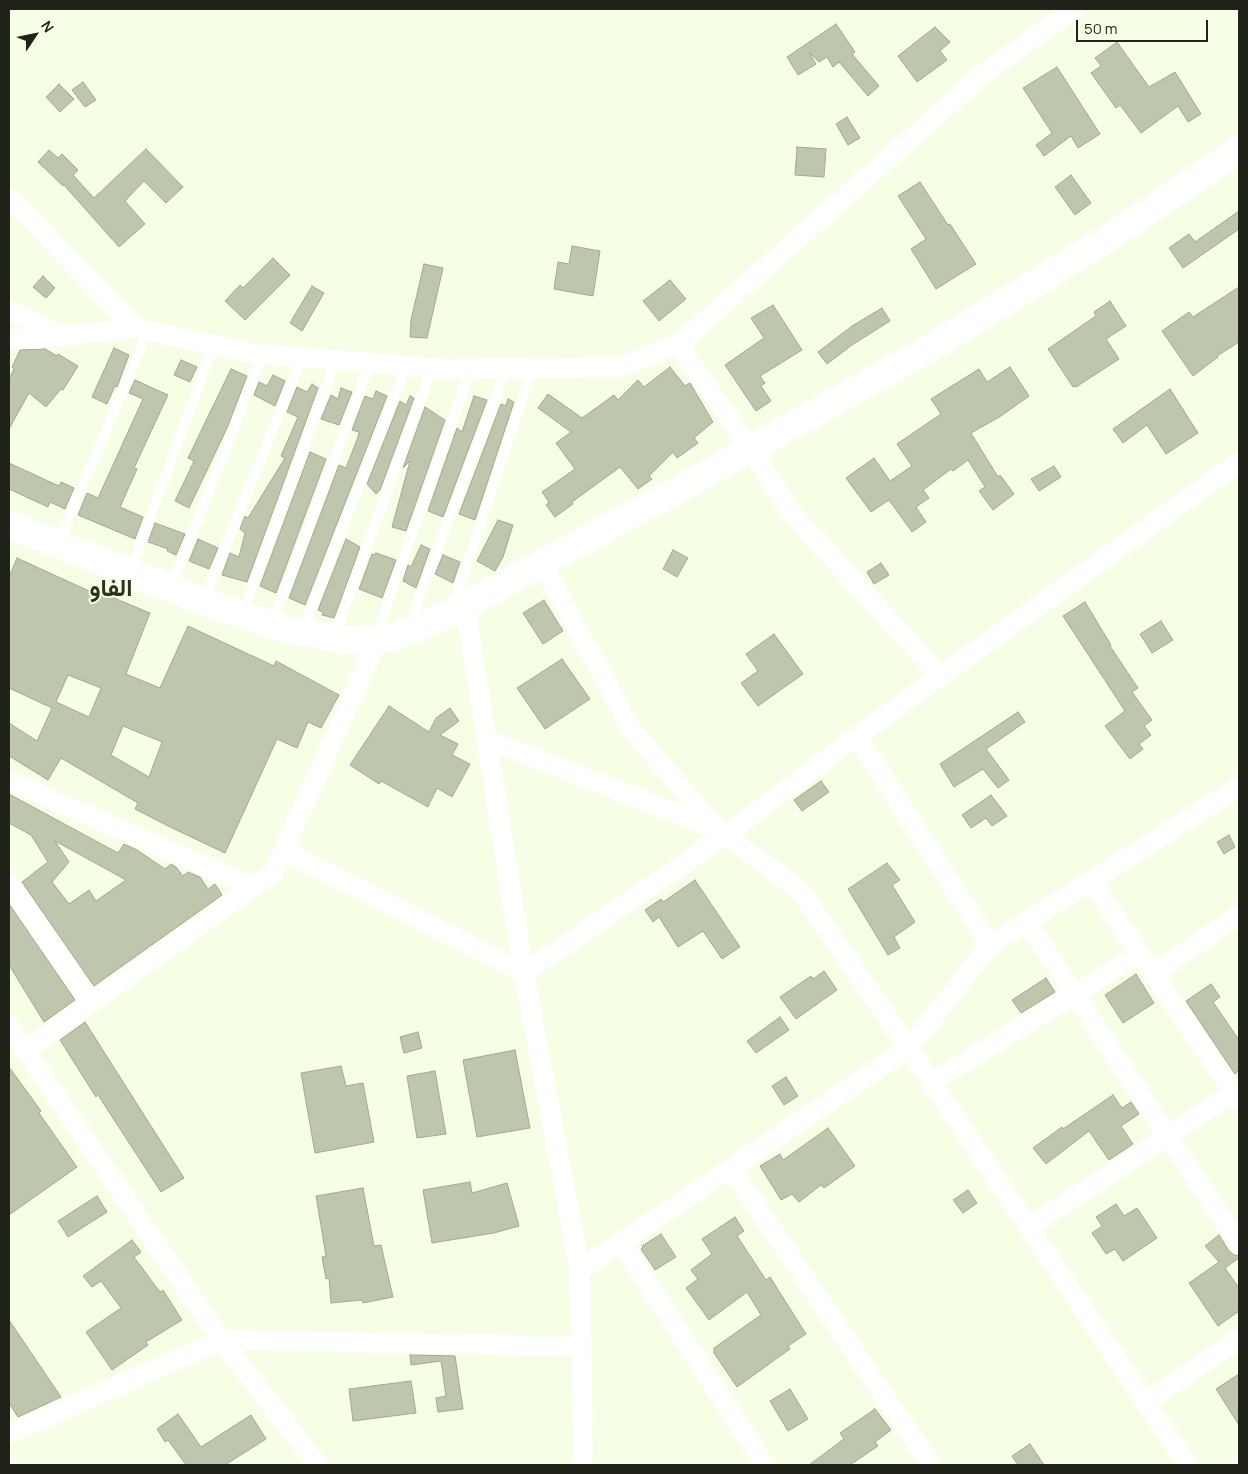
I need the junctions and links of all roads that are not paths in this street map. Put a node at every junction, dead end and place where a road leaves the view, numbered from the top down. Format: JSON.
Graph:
{"nodes":[{"id":1,"x":1074,"y":9,"type":"edge"},
{"id":2,"x":1237,"y":156,"type":"edge"},
{"id":3,"x":9,"y":197,"type":"edge"},
{"id":4,"x":9,"y":309,"type":"edge"},
{"id":5,"x":142,"y":330,"type":"junction"},
{"id":6,"x":62,"y":336,"type":"junction"},
{"id":7,"x":9,"y":338,"type":"edge"},
{"id":8,"x":214,"y":345,"type":"junction"},
{"id":9,"x":678,"y":346,"type":"junction"},
{"id":10,"x":263,"y":354,"type":"junction"},
{"id":11,"x":302,"y":357,"type":"junction"},
{"id":12,"x":336,"y":360,"type":"junction"},
{"id":13,"x":370,"y":363,"type":"junction"},
{"id":14,"x":406,"y":366,"type":"junction"},
{"id":15,"x":432,"y":368,"type":"junction"},
{"id":16,"x":471,"y":368,"type":"junction"},
{"id":17,"x":507,"y":368,"type":"junction"},
{"id":18,"x":533,"y":368,"type":"junction"},
{"id":19,"x":751,"y":449,"type":"junction"},
{"id":20,"x":1239,"y":462,"type":"edge"},
{"id":21,"x":9,"y":525,"type":"edge"},
{"id":22,"x":58,"y":544,"type":"junction"},
{"id":23,"x":542,"y":563,"type":"junction"},
{"id":24,"x":129,"y":572,"type":"junction"},
{"id":25,"x":171,"y":588,"type":"junction"},
{"id":26,"x":204,"y":601,"type":"junction"},
{"id":27,"x":458,"y":609,"type":"junction"},
{"id":28,"x":242,"y":615,"type":"junction"},
{"id":29,"x":272,"y":625,"type":"junction"},
{"id":30,"x":406,"y":632,"type":"junction"},
{"id":31,"x":302,"y":633,"type":"junction"},
{"id":32,"x":334,"y":638,"type":"junction"},
{"id":33,"x":376,"y":639,"type":"junction"},
{"id":34,"x":940,"y":676,"type":"junction"},
{"id":35,"x":857,"y":736,"type":"junction"},
{"id":36,"x":486,"y":739,"type":"junction"},
{"id":37,"x":9,"y":781,"type":"edge"},
{"id":38,"x":1239,"y":787,"type":"edge"},
{"id":39,"x":722,"y":832,"type":"junction"},
{"id":40,"x":284,"y":850,"type":"junction"},
{"id":41,"x":1091,"y":881,"type":"junction"},
{"id":42,"x":9,"y":883,"type":"edge"},
{"id":43,"x":253,"y":887,"type":"junction"},
{"id":44,"x":1239,"y":915,"type":"edge"},
{"id":45,"x":1027,"y":922,"type":"junction"},
{"id":46,"x":990,"y":946,"type":"junction"},
{"id":47,"x":1140,"y":954,"type":"junction"},
{"id":48,"x":524,"y":973,"type":"junction"},
{"id":49,"x":1154,"y":974,"type":"junction"},
{"id":50,"x":1075,"y":994,"type":"junction"},
{"id":51,"x":91,"y":1003,"type":"junction"},
{"id":52,"x":9,"y":1026,"type":"edge"},
{"id":53,"x":909,"y":1048,"type":"junction"},
{"id":54,"x":26,"y":1050,"type":"junction"},
{"id":55,"x":932,"y":1082,"type":"junction"},
{"id":56,"x":1238,"y":1094,"type":"edge"},
{"id":57,"x":1168,"y":1136,"type":"junction"},
{"id":58,"x":730,"y":1168,"type":"junction"},
{"id":59,"x":1029,"y":1228,"type":"junction"},
{"id":60,"x":621,"y":1242,"type":"junction"},
{"id":61,"x":1239,"y":1244,"type":"edge"},
{"id":62,"x":580,"y":1270,"type":"junction"},
{"id":63,"x":1239,"y":1339,"type":"edge"},
{"id":64,"x":221,"y":1340,"type":"junction"},
{"id":65,"x":581,"y":1346,"type":"junction"},
{"id":66,"x":1146,"y":1402,"type":"junction"},
{"id":67,"x":9,"y":1434,"type":"edge"},
{"id":68,"x":318,"y":1465,"type":"edge"},
{"id":69,"x":581,"y":1465,"type":"edge"},
{"id":70,"x":764,"y":1465,"type":"edge"},
{"id":71,"x":931,"y":1465,"type":"edge"},
{"id":72,"x":1188,"y":1465,"type":"edge"}],
"edges":[{"from":1,"to":9,"type":"street"},
{"from":2,"to":19,"type":"street"},
{"from":3,"to":5,"type":"street"},
{"from":4,"to":6,"type":"street"},
{"from":5,"to":6,"type":"street"},
{"from":5,"to":8,"type":"street"},
{"from":5,"to":22,"type":"lane"},
{"from":6,"to":7,"type":"street"},
{"from":8,"to":10,"type":"street"},
{"from":8,"to":24,"type":"lane"},
{"from":9,"to":18,"type":"street"},
{"from":9,"to":19,"type":"street"},
{"from":10,"to":11,"type":"street"},
{"from":10,"to":25,"type":"lane"},
{"from":11,"to":12,"type":"street"},
{"from":11,"to":26,"type":"lane"},
{"from":12,"to":13,"type":"street"},
{"from":12,"to":28,"type":"lane"},
{"from":13,"to":14,"type":"street"},
{"from":13,"to":29,"type":"lane"},
{"from":14,"to":15,"type":"street"},
{"from":14,"to":31,"type":"lane"},
{"from":15,"to":16,"type":"street"},
{"from":15,"to":32,"type":"lane"},
{"from":16,"to":17,"type":"street"},
{"from":16,"to":33,"type":"lane"},
{"from":17,"to":18,"type":"street"},
{"from":17,"to":30,"type":"lane"},
{"from":18,"to":27,"type":"lane"},
{"from":19,"to":23,"type":"street"},
{"from":19,"to":34,"type":"street"},
{"from":20,"to":34,"type":"street"},
{"from":21,"to":22,"type":"street"},
{"from":22,"to":24,"type":"street"},
{"from":23,"to":27,"type":"street"},
{"from":23,"to":39,"type":"street"},
{"from":24,"to":25,"type":"street"},
{"from":25,"to":26,"type":"street"},
{"from":26,"to":28,"type":"street"},
{"from":27,"to":30,"type":"street"},
{"from":27,"to":36,"type":"street"},
{"from":28,"to":29,"type":"street"},
{"from":29,"to":31,"type":"street"},
{"from":30,"to":33,"type":"street"},
{"from":31,"to":32,"type":"street"},
{"from":32,"to":33,"type":"street"},
{"from":33,"to":40,"type":"street"},
{"from":34,"to":35,"type":"street"},
{"from":35,"to":39,"type":"street"},
{"from":35,"to":46,"type":"street"},
{"from":36,"to":39,"type":"street"},
{"from":36,"to":48,"type":"street"},
{"from":37,"to":43,"type":"street"},
{"from":38,"to":41,"type":"street"},
{"from":39,"to":48,"type":"street"},
{"from":39,"to":53,"type":"street"},
{"from":40,"to":43,"type":"street"},
{"from":40,"to":48,"type":"street"},
{"from":41,"to":45,"type":"street"},
{"from":41,"to":47,"type":"street"},
{"from":42,"to":51,"type":"street"},
{"from":43,"to":51,"type":"street"},
{"from":44,"to":49,"type":"street"},
{"from":45,"to":46,"type":"street"},
{"from":45,"to":50,"type":"street"},
{"from":46,"to":53,"type":"street"},
{"from":47,"to":49,"type":"street"},
{"from":47,"to":50,"type":"street"},
{"from":48,"to":62,"type":"street"},
{"from":49,"to":56,"type":"street"},
{"from":50,"to":55,"type":"street"},
{"from":50,"to":57,"type":"street"},
{"from":51,"to":54,"type":"street"},
{"from":52,"to":54,"type":"street"},
{"from":53,"to":55,"type":"street"},
{"from":53,"to":58,"type":"street"},
{"from":54,"to":64,"type":"street"},
{"from":55,"to":59,"type":"street"},
{"from":56,"to":57,"type":"street"},
{"from":57,"to":59,"type":"street"},
{"from":57,"to":61,"type":"street"},
{"from":58,"to":60,"type":"street"},
{"from":58,"to":71,"type":"street"},
{"from":59,"to":66,"type":"street"},
{"from":60,"to":62,"type":"street"},
{"from":60,"to":70,"type":"street"},
{"from":62,"to":65,"type":"street"},
{"from":63,"to":66,"type":"street"},
{"from":64,"to":65,"type":"street"},
{"from":64,"to":67,"type":"street"},
{"from":64,"to":68,"type":"street"},
{"from":65,"to":69,"type":"street"},
{"from":66,"to":72,"type":"street"}]}
